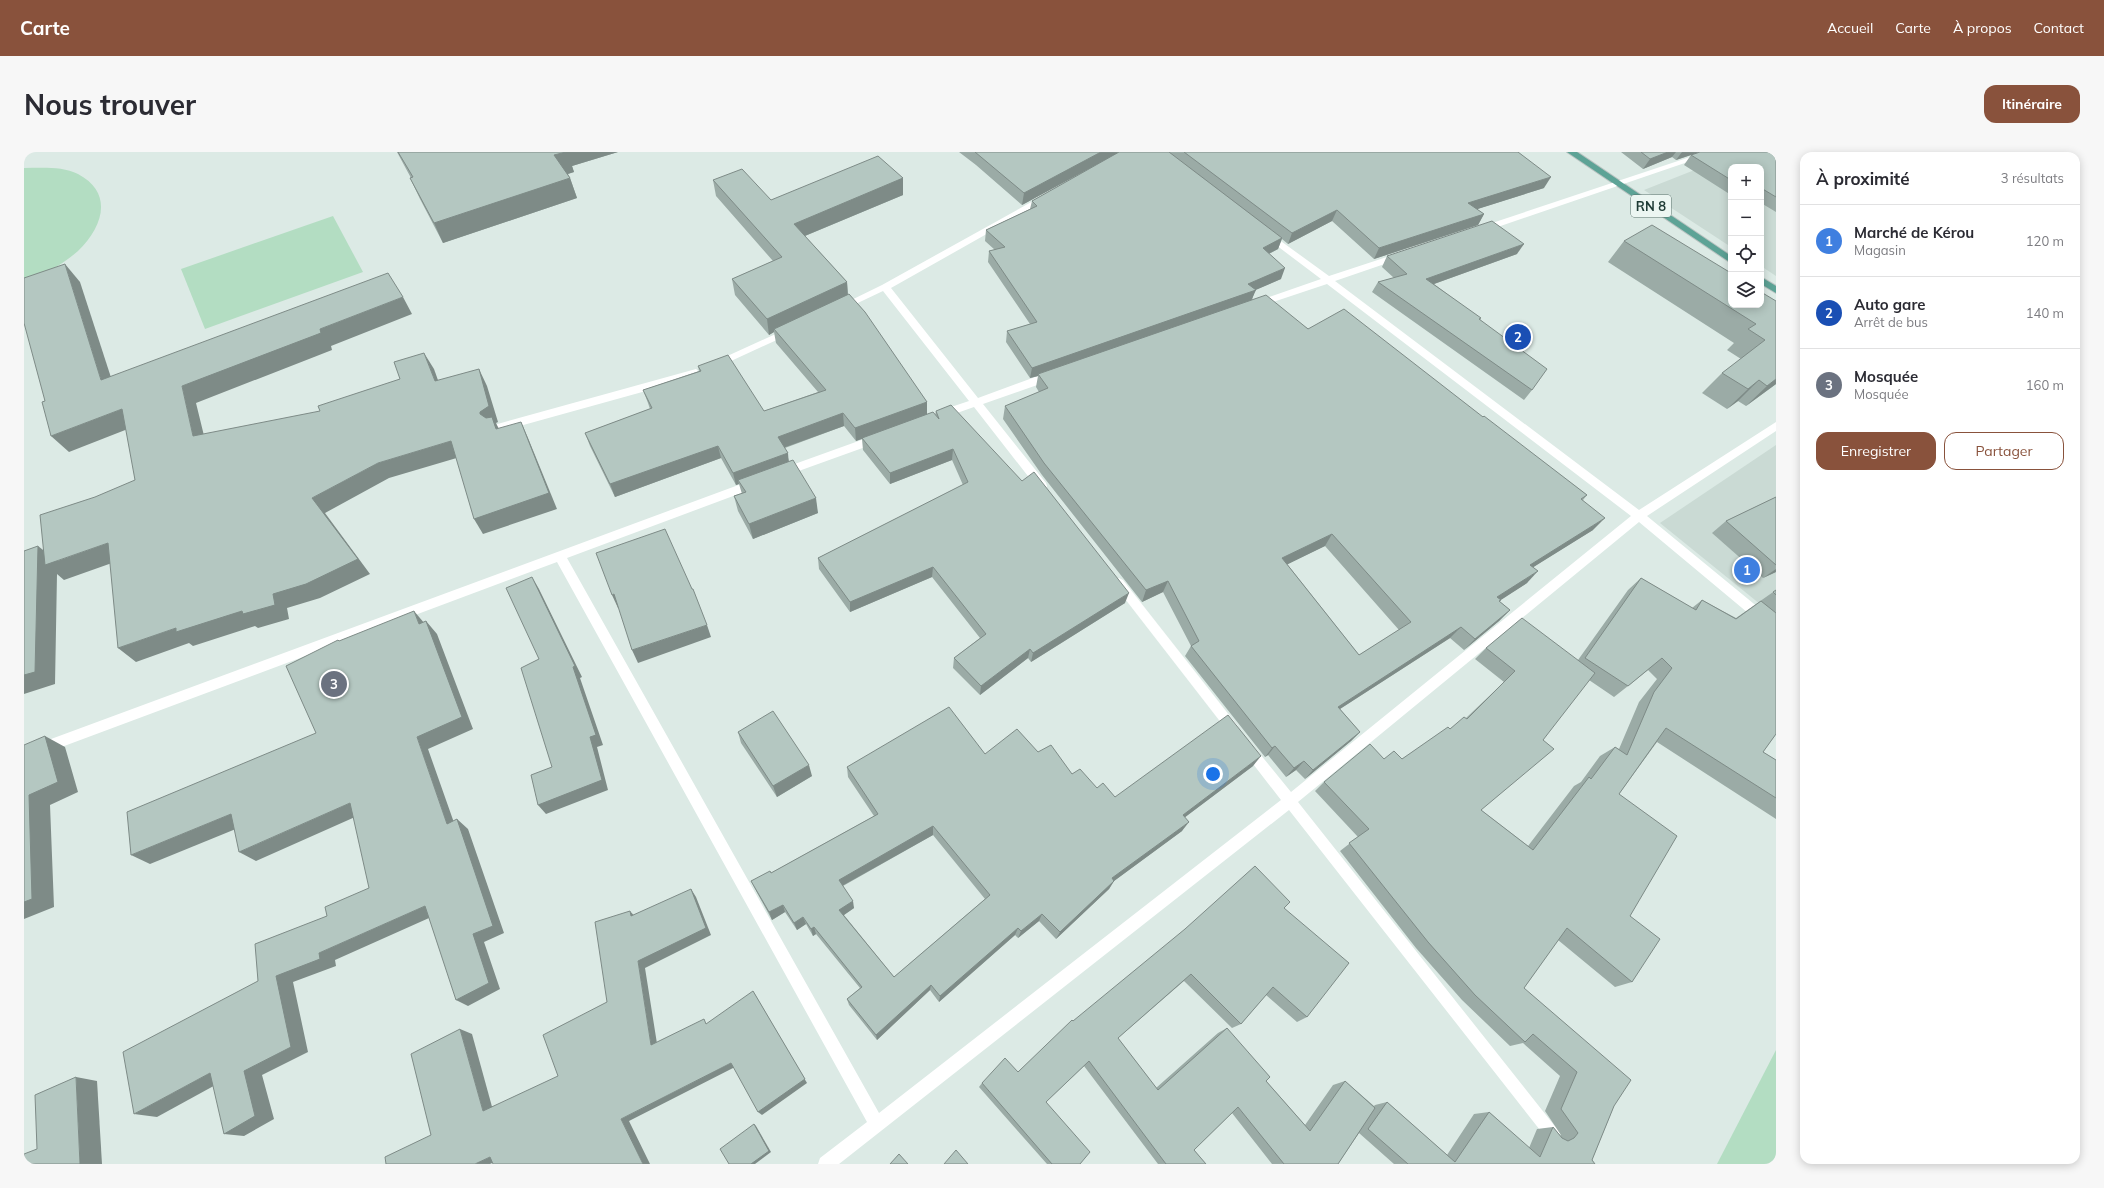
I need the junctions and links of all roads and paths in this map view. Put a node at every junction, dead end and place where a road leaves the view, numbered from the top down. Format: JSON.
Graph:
{"nodes":[{"id":1,"x":1571,"y":152,"type":"edge"},
{"id":2,"x":1713,"y":152,"type":"edge"},
{"id":3,"x":1619,"y":185,"type":"junction"},
{"id":4,"x":1054,"y":192,"type":"edge"},
{"id":5,"x":1258,"y":228,"type":"edge"},
{"id":6,"x":1469,"y":233,"type":"edge"},
{"id":7,"x":1409,"y":253,"type":"edge"},
{"id":8,"x":1728,"y":258,"type":"edge"},
{"id":9,"x":1327,"y":280,"type":"junction"},
{"id":10,"x":1764,"y":282,"type":"edge"},
{"id":11,"x":885,"y":287,"type":"junction"},
{"id":12,"x":1776,"y":290,"type":"edge"},
{"id":13,"x":1244,"y":308,"type":"edge"},
{"id":14,"x":828,"y":313,"type":"edge"},
{"id":15,"x":799,"y":327,"type":"edge"},
{"id":16,"x":1065,"y":370,"type":"edge"},
{"id":17,"x":976,"y":402,"type":"junction"},
{"id":18,"x":931,"y":418,"type":"edge"},
{"id":19,"x":1776,"y":426,"type":"edge"},
{"id":20,"x":494,"y":429,"type":"edge"},
{"id":21,"x":886,"y":435,"type":"edge"},
{"id":22,"x":1049,"y":495,"type":"edge"},
{"id":23,"x":1639,"y":516,"type":"junction"},
{"id":24,"x":560,"y":556,"type":"junction"},
{"id":25,"x":1113,"y":576,"type":"edge"},
{"id":26,"x":1776,"y":629,"type":"edge"},
{"id":27,"x":24,"y":755,"type":"edge"},
{"id":28,"x":1290,"y":801,"type":"junction"},
{"id":29,"x":877,"y":1124,"type":"junction"},
{"id":30,"x":1552,"y":1134,"type":"edge"},
{"id":31,"x":826,"y":1164,"type":"edge"}],
"edges":[{"from":1,"to":3,"type":"main road","number":"RN 8"},
{"from":2,"to":3,"type":"street"},
{"from":3,"to":6,"type":"street"},
{"from":3,"to":8,"type":"main road","number":"RN 8"},
{"from":4,"to":11,"type":"street"},
{"from":5,"to":9,"type":"street"},
{"from":7,"to":9,"type":"street"},
{"from":9,"to":13,"type":"street"},
{"from":9,"to":23,"type":"street"},
{"from":10,"to":12,"type":"main road"},
{"from":11,"to":14,"type":"street"},
{"from":11,"to":17,"type":"street"},
{"from":15,"to":20,"type":"street"},
{"from":16,"to":17,"type":"street"},
{"from":17,"to":18,"type":"street"},
{"from":17,"to":22,"type":"street"},
{"from":19,"to":23,"type":"street"},
{"from":21,"to":24,"type":"street"},
{"from":23,"to":26,"type":"street"},
{"from":23,"to":28,"type":"street"},
{"from":24,"to":27,"type":"street"},
{"from":24,"to":29,"type":"street"},
{"from":25,"to":28,"type":"street"},
{"from":28,"to":29,"type":"street"},
{"from":28,"to":30,"type":"street"},
{"from":29,"to":31,"type":"street"}]}
